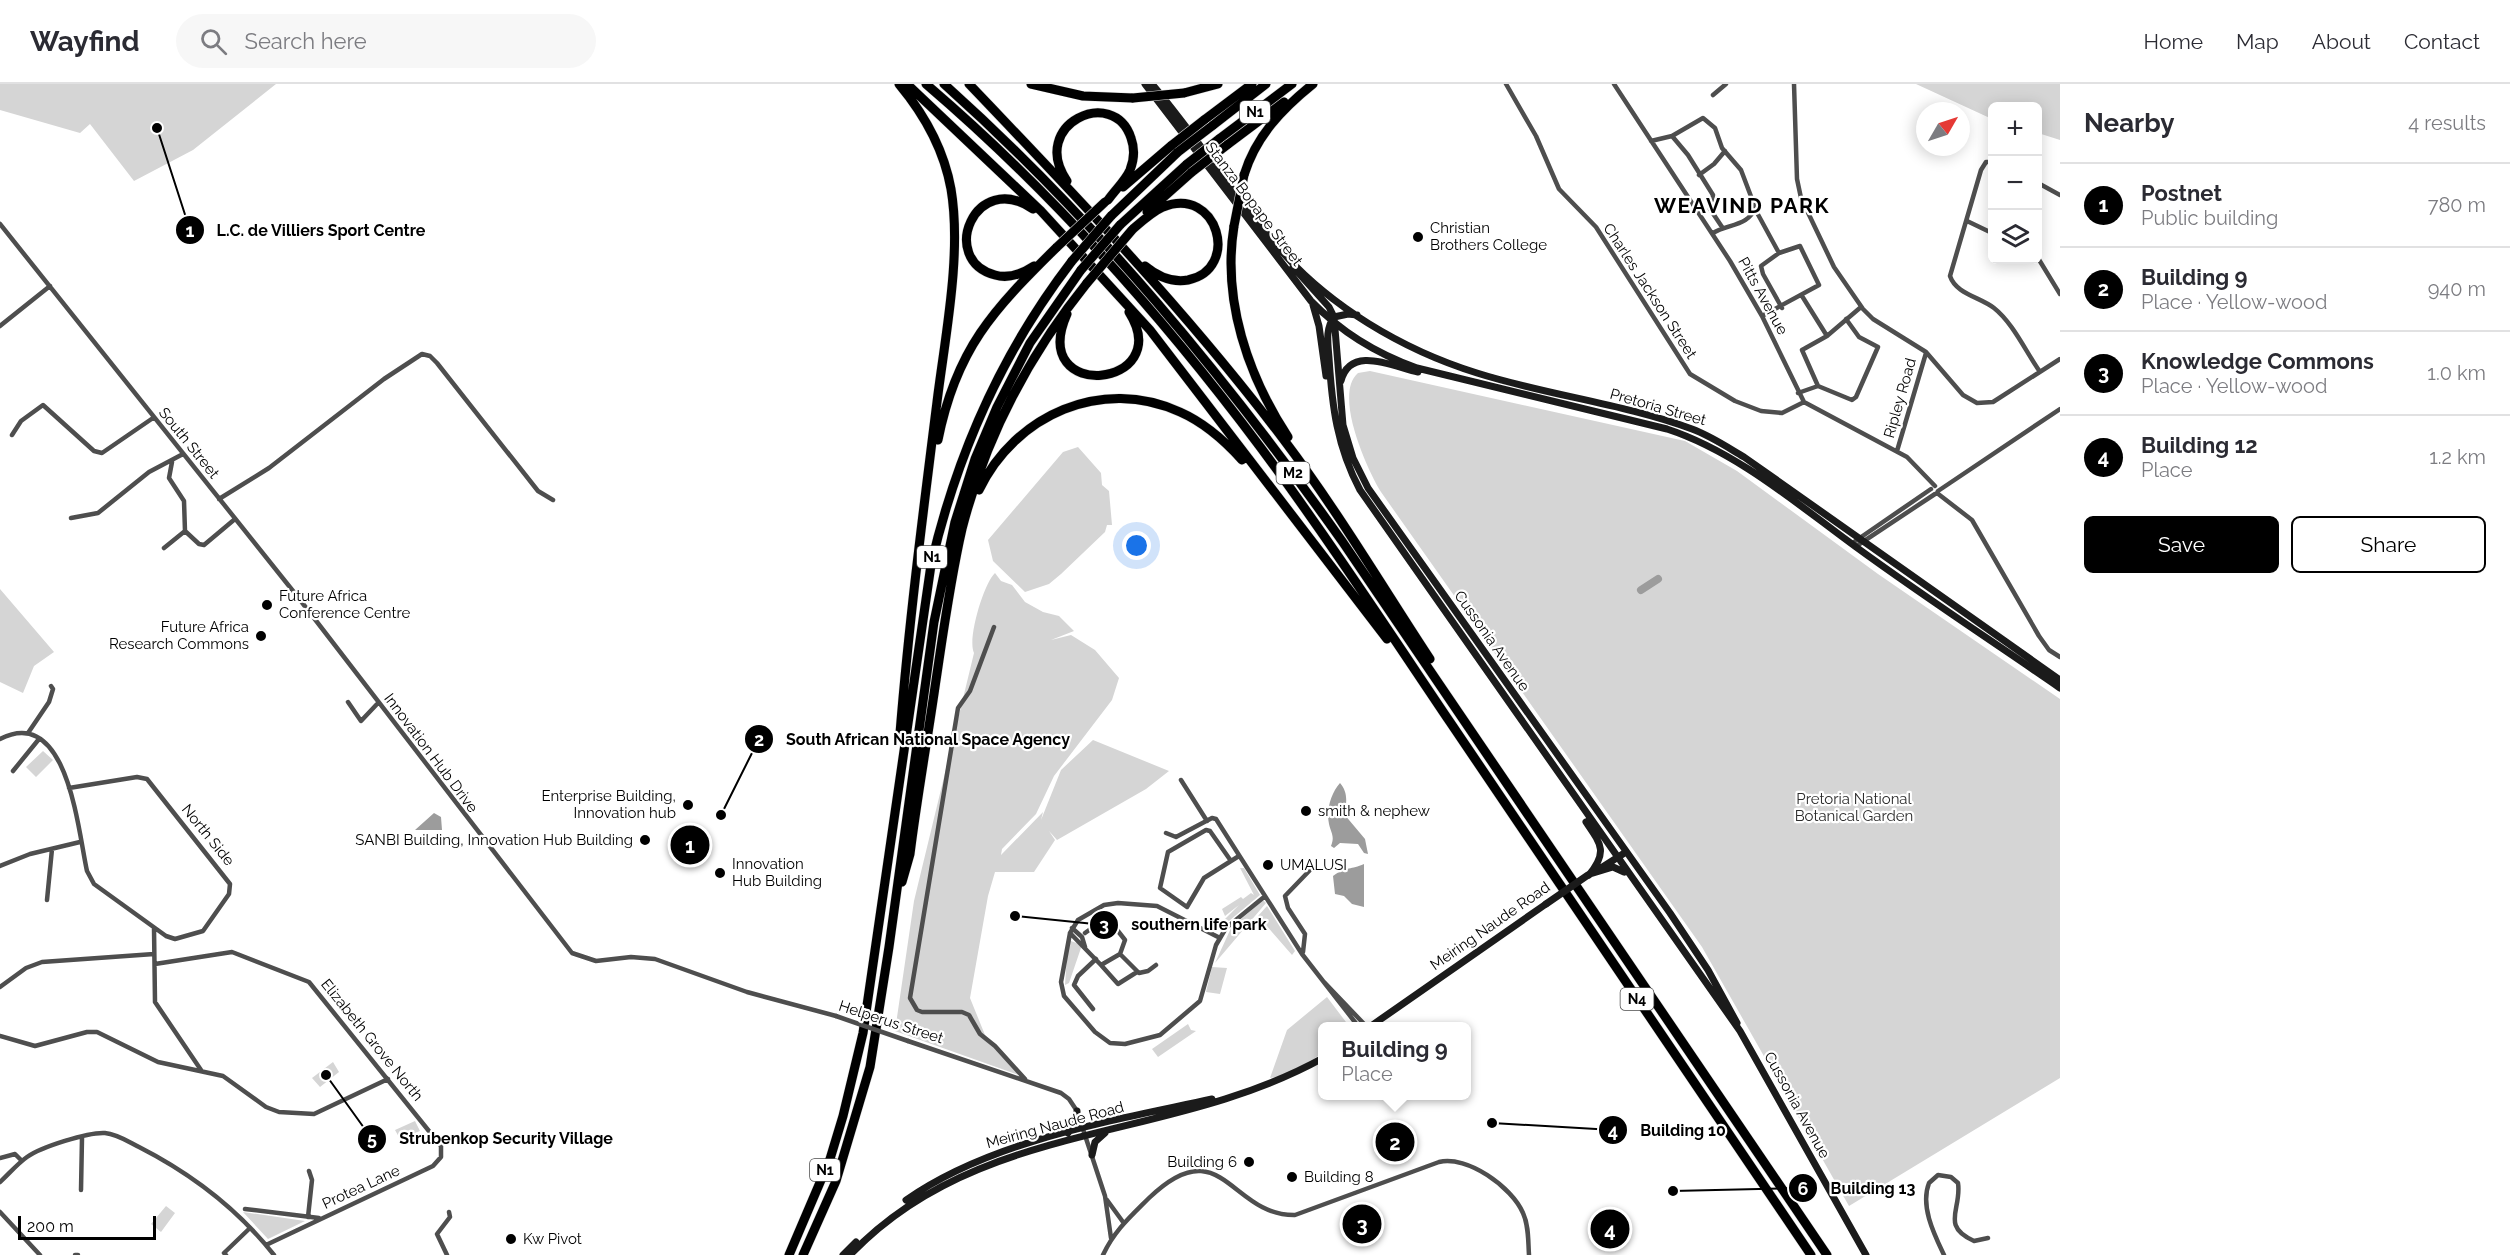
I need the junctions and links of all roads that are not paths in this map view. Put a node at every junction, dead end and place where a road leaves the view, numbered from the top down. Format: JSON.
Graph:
{"nodes":[{"id":1,"x":899,"y":84,"type":"edge"},
{"id":2,"x":907,"y":84,"type":"edge"},
{"id":3,"x":926,"y":84,"type":"edge"},
{"id":4,"x":944,"y":84,"type":"edge"},
{"id":5,"x":969,"y":84,"type":"edge"},
{"id":6,"x":1031,"y":84,"type":"edge"},
{"id":7,"x":1145,"y":84,"type":"edge"},
{"id":8,"x":1152,"y":84,"type":"edge"},
{"id":9,"x":1218,"y":84,"type":"edge"},
{"id":10,"x":1252,"y":84,"type":"edge"},
{"id":11,"x":1266,"y":84,"type":"edge"},
{"id":12,"x":1292,"y":84,"type":"edge"},
{"id":13,"x":1308,"y":84,"type":"edge"},
{"id":14,"x":1313,"y":84,"type":"edge"},
{"id":15,"x":1506,"y":84,"type":"edge"},
{"id":16,"x":1614,"y":84,"type":"edge"},
{"id":17,"x":1726,"y":84,"type":"edge"},
{"id":18,"x":1794,"y":84,"type":"edge"},
{"id":19,"x":1713,"y":95,"type":"dead end"},
{"id":20,"x":1672,"y":136,"type":"junction"},
{"id":21,"x":1651,"y":141,"type":"junction"},
{"id":22,"x":1223,"y":142,"type":"junction"},
{"id":23,"x":1175,"y":148,"type":"junction"},
{"id":24,"x":1725,"y":151,"type":"junction"},
{"id":25,"x":1988,"y":163,"type":"edge"},
{"id":26,"x":1189,"y":168,"type":"junction"},
{"id":27,"x":1699,"y":175,"type":"junction"},
{"id":28,"x":2042,"y":186,"type":"edge"},
{"id":29,"x":2060,"y":195,"type":"edge"},
{"id":30,"x":1106,"y":201,"type":"junction"},
{"id":31,"x":1755,"y":210,"type":"junction"},
{"id":32,"x":1093,"y":213,"type":"junction"},
{"id":33,"x":1967,"y":221,"type":"junction"},
{"id":34,"x":0,"y":224,"type":"edge"},
{"id":35,"x":1722,"y":227,"type":"junction"},
{"id":36,"x":1132,"y":229,"type":"junction"},
{"id":37,"x":1988,"y":231,"type":"edge"},
{"id":38,"x":1713,"y":233,"type":"junction"},
{"id":39,"x":1117,"y":239,"type":"junction"},
{"id":40,"x":1071,"y":243,"type":"junction"},
{"id":41,"x":1278,"y":247,"type":"junction"},
{"id":42,"x":1056,"y":248,"type":"junction"},
{"id":43,"x":1779,"y":253,"type":"junction"},
{"id":44,"x":2041,"y":264,"type":"edge"},
{"id":45,"x":1095,"y":270,"type":"junction"},
{"id":46,"x":1086,"y":283,"type":"junction"},
{"id":47,"x":50,"y":286,"type":"junction"},
{"id":48,"x":2060,"y":294,"type":"edge"},
{"id":49,"x":1802,"y":296,"type":"junction"},
{"id":50,"x":1311,"y":301,"type":"junction"},
{"id":51,"x":1862,"y":307,"type":"junction"},
{"id":52,"x":1782,"y":308,"type":"junction"},
{"id":53,"x":1357,"y":315,"type":"junction"},
{"id":54,"x":1762,"y":316,"type":"junction"},
{"id":55,"x":1845,"y":319,"type":"junction"},
{"id":56,"x":1334,"y":321,"type":"junction"},
{"id":57,"x":0,"y":326,"type":"edge"},
{"id":58,"x":1349,"y":334,"type":"joint"},
{"id":59,"x":1827,"y":336,"type":"junction"},
{"id":60,"x":1926,"y":352,"type":"junction"},
{"id":61,"x":2060,"y":359,"type":"edge"},
{"id":62,"x":2040,"y":372,"type":"junction"},
{"id":63,"x":1450,"y":377,"type":"junction"},
{"id":64,"x":1818,"y":386,"type":"junction"},
{"id":65,"x":1330,"y":387,"type":"junction"},
{"id":66,"x":1339,"y":389,"type":"junction"},
{"id":67,"x":1798,"y":393,"type":"junction"},
{"id":68,"x":1804,"y":402,"type":"junction"},
{"id":69,"x":2060,"y":409,"type":"edge"},
{"id":70,"x":153,"y":418,"type":"junction"},
{"id":71,"x":12,"y":435,"type":"dead end"},
{"id":72,"x":1897,"y":451,"type":"junction"},
{"id":73,"x":183,"y":454,"type":"junction"},
{"id":74,"x":172,"y":462,"type":"junction"},
{"id":75,"x":1935,"y":490,"type":"junction"},
{"id":76,"x":219,"y":499,"type":"junction"},
{"id":77,"x":553,"y":500,"type":"dead end"},
{"id":78,"x":1281,"y":504,"type":"junction"},
{"id":79,"x":71,"y":518,"type":"dead end"},
{"id":80,"x":235,"y":519,"type":"junction"},
{"id":81,"x":1341,"y":521,"type":"junction"},
{"id":82,"x":922,"y":522,"type":"junction"},
{"id":83,"x":185,"y":531,"type":"junction"},
{"id":84,"x":1861,"y":540,"type":"junction"},
{"id":85,"x":1853,"y":545,"type":"junction"},
{"id":86,"x":164,"y":548,"type":"dead end"},
{"id":87,"x":958,"y":548,"type":"junction"},
{"id":88,"x":994,"y":627,"type":"dead end"},
{"id":89,"x":2060,"y":657,"type":"edge"},
{"id":90,"x":358,"y":678,"type":"joint"},
{"id":91,"x":2060,"y":680,"type":"edge"},
{"id":92,"x":51,"y":686,"type":"dead end"},
{"id":93,"x":2060,"y":688,"type":"edge"},
{"id":94,"x":348,"y":702,"type":"dead end"},
{"id":95,"x":378,"y":703,"type":"junction"},
{"id":96,"x":356,"y":717,"type":"junction"},
{"id":97,"x":350,"y":721,"type":"dead end"},
{"id":98,"x":27,"y":733,"type":"junction"},
{"id":99,"x":0,"y":739,"type":"edge"},
{"id":100,"x":39,"y":739,"type":"junction"},
{"id":101,"x":1464,"y":742,"type":"junction"},
{"id":102,"x":12,"y":771,"type":"dead end"},
{"id":103,"x":1181,"y":780,"type":"dead end"},
{"id":104,"x":69,"y":788,"type":"junction"},
{"id":105,"x":1577,"y":800,"type":"junction"},
{"id":106,"x":1207,"y":821,"type":"junction"},
{"id":107,"x":1166,"y":832,"type":"dead end"},
{"id":108,"x":80,"y":842,"type":"junction"},
{"id":109,"x":52,"y":849,"type":"junction"},
{"id":110,"x":1626,"y":852,"type":"junction"},
{"id":111,"x":1239,"y":856,"type":"junction"},
{"id":112,"x":1617,"y":858,"type":"junction"},
{"id":113,"x":1231,"y":861,"type":"junction"},
{"id":114,"x":1309,"y":862,"type":"dead end"},
{"id":115,"x":0,"y":866,"type":"edge"},
{"id":116,"x":1589,"y":875,"type":"junction"},
{"id":117,"x":885,"y":884,"type":"junction"},
{"id":118,"x":1638,"y":888,"type":"junction"},
{"id":119,"x":897,"y":893,"type":"junction"},
{"id":120,"x":1264,"y":897,"type":"junction"},
{"id":121,"x":47,"y":900,"type":"dead end"},
{"id":122,"x":1588,"y":905,"type":"junction"},
{"id":123,"x":1187,"y":907,"type":"junction"},
{"id":124,"x":1180,"y":917,"type":"junction"},
{"id":125,"x":154,"y":928,"type":"junction"},
{"id":126,"x":1071,"y":930,"type":"junction"},
{"id":127,"x":1085,"y":933,"type":"dead end"},
{"id":128,"x":1220,"y":938,"type":"junction"},
{"id":129,"x":1303,"y":952,"type":"dead end"},
{"id":130,"x":154,"y":954,"type":"junction"},
{"id":131,"x":1120,"y":954,"type":"junction"},
{"id":132,"x":1096,"y":959,"type":"junction"},
{"id":133,"x":155,"y":964,"type":"junction"},
{"id":134,"x":1101,"y":965,"type":"junction"},
{"id":135,"x":1156,"y":965,"type":"dead end"},
{"id":136,"x":1137,"y":972,"type":"junction"},
{"id":137,"x":1322,"y":981,"type":"junction"},
{"id":138,"x":0,"y":987,"type":"edge"},
{"id":139,"x":747,"y":992,"type":"joint"},
{"id":140,"x":1093,"y":1009,"type":"dead end"},
{"id":141,"x":1355,"y":1022,"type":"edge"},
{"id":142,"x":1362,"y":1022,"type":"edge"},
{"id":143,"x":1377,"y":1022,"type":"edge"},
{"id":144,"x":1740,"y":1031,"type":"junction"},
{"id":145,"x":0,"y":1036,"type":"edge"},
{"id":146,"x":1318,"y":1061,"type":"edge"},
{"id":147,"x":202,"y":1071,"type":"junction"},
{"id":148,"x":388,"y":1079,"type":"junction"},
{"id":149,"x":1025,"y":1079,"type":"junction"},
{"id":150,"x":1232,"y":1096,"type":"junction"},
{"id":151,"x":1077,"y":1111,"type":"junction"},
{"id":152,"x":1110,"y":1130,"type":"junction"},
{"id":153,"x":1068,"y":1133,"type":"junction"},
{"id":154,"x":1084,"y":1133,"type":"junction"},
{"id":155,"x":82,"y":1138,"type":"junction"},
{"id":156,"x":1092,"y":1155,"type":"junction"},
{"id":157,"x":441,"y":1157,"type":"joint"},
{"id":158,"x":0,"y":1158,"type":"edge"},
{"id":159,"x":22,"y":1161,"type":"junction"},
{"id":160,"x":309,"y":1171,"type":"dead end"},
{"id":161,"x":2,"y":1181,"type":"edge"},
{"id":162,"x":81,"y":1190,"type":"dead end"},
{"id":163,"x":1106,"y":1200,"type":"junction"},
{"id":164,"x":245,"y":1209,"type":"dead end"},
{"id":165,"x":0,"y":1212,"type":"edge"},
{"id":166,"x":449,"y":1212,"type":"dead end"},
{"id":167,"x":308,"y":1217,"type":"junction"},
{"id":168,"x":321,"y":1219,"type":"junction"},
{"id":169,"x":1123,"y":1222,"type":"junction"},
{"id":170,"x":250,"y":1228,"type":"junction"},
{"id":171,"x":1111,"y":1238,"type":"junction"},
{"id":172,"x":1988,"y":1238,"type":"dead end"},
{"id":173,"x":266,"y":1245,"type":"junction"},
{"id":174,"x":39,"y":1255,"type":"edge"},
{"id":175,"x":226,"y":1255,"type":"edge"},
{"id":176,"x":274,"y":1255,"type":"edge"},
{"id":177,"x":447,"y":1255,"type":"edge"},
{"id":178,"x":789,"y":1255,"type":"edge"},
{"id":179,"x":803,"y":1255,"type":"edge"},
{"id":180,"x":843,"y":1255,"type":"edge"},
{"id":181,"x":850,"y":1255,"type":"edge"},
{"id":182,"x":1103,"y":1255,"type":"edge"},
{"id":183,"x":1529,"y":1255,"type":"edge"},
{"id":184,"x":1811,"y":1255,"type":"edge"},
{"id":185,"x":1827,"y":1255,"type":"edge"},
{"id":186,"x":1866,"y":1255,"type":"edge"},
{"id":187,"x":1944,"y":1255,"type":"edge"}],
"edges":[{"from":1,"to":82,"type":"highway"},
{"from":2,"to":40,"type":"highway"},
{"from":3,"to":101,"type":"highway","number":"M2"},
{"from":4,"to":122,"type":"highway","number":"M2"},
{"from":5,"to":32,"type":"highway"},
{"from":6,"to":9,"type":"highway","bridge":true},
{"from":7,"to":50,"type":"main road","name":"Stanza Bopape Street"},
{"from":8,"to":41,"type":"main road","name":"Stanza Bopape Street"},
{"from":10,"to":23,"type":"highway","bridge":true},
{"from":11,"to":23,"type":"highway","number":"N1","bridge":true},
{"from":12,"to":22,"type":"highway","number":"N1"},
{"from":13,"to":22,"type":"highway"},
{"from":14,"to":81,"type":"highway","bridge":true},
{"from":15,"to":68,"type":"street","name":"Charles Jackson Street"},
{"from":16,"to":21,"type":"street","name":"Pitts Avenue"},
{"from":17,"to":19,"type":"street"},
{"from":18,"to":51,"type":"street"},
{"from":20,"to":21,"type":"street"},
{"from":20,"to":24,"type":"street"},
{"from":20,"to":27,"type":"street"},
{"from":21,"to":38,"type":"street","name":"Pitts Avenue"},
{"from":22,"to":26,"type":"highway","bridge":true},
{"from":23,"to":30,"type":"highway"},
{"from":23,"to":117,"type":"highway","number":"N1","bridge":true},
{"from":24,"to":27,"type":"street"},
{"from":24,"to":31,"type":"street"},
{"from":25,"to":33,"type":"street"},
{"from":26,"to":36,"type":"highway"},
{"from":26,"to":119,"type":"highway","number":"N1","bridge":true},
{"from":27,"to":35,"type":"street"},
{"from":28,"to":29,"type":"street"},
{"from":30,"to":32,"type":"highway"},
{"from":30,"to":42,"type":"highway","bridge":true},
{"from":31,"to":35,"type":"street"},
{"from":31,"to":43,"type":"street"},
{"from":32,"to":39,"type":"highway"},
{"from":33,"to":37,"type":"street"},
{"from":33,"to":62,"type":"street"},
{"from":34,"to":47,"type":"street","name":"South Street"},
{"from":35,"to":38,"type":"street"},
{"from":36,"to":39,"type":"highway"},
{"from":36,"to":46,"type":"highway","bridge":true},
{"from":38,"to":54,"type":"street","name":"Pitts Avenue"},
{"from":39,"to":81,"type":"highway"},
{"from":40,"to":42,"type":"highway"},
{"from":40,"to":45,"type":"highway"},
{"from":41,"to":53,"type":"main road","name":"Stanza Bopape Street"},
{"from":41,"to":56,"type":"main road"},
{"from":42,"to":82,"type":"highway"},
{"from":43,"to":49,"type":"street"},
{"from":43,"to":52,"type":"street"},
{"from":44,"to":48,"type":"street"},
{"from":45,"to":46,"type":"highway"},
{"from":45,"to":78,"type":"highway"},
{"from":46,"to":87,"type":"highway"},
{"from":47,"to":57,"type":"street"},
{"from":47,"to":70,"type":"street","name":"South Street"},
{"from":49,"to":52,"type":"street"},
{"from":49,"to":59,"type":"street"},
{"from":50,"to":56,"type":"main road","name":"Stanza Bopape Street"},
{"from":50,"to":65,"type":"main road"},
{"from":51,"to":55,"type":"street"},
{"from":51,"to":60,"type":"street"},
{"from":52,"to":54,"type":"street"},
{"from":53,"to":56,"type":"main road"},
{"from":53,"to":84,"type":"main road","name":"Pretoria Street"},
{"from":54,"to":67,"type":"street","name":"Pitts Avenue"},
{"from":55,"to":59,"type":"street"},
{"from":55,"to":64,"type":"street"},
{"from":56,"to":58,"type":"main road","name":"Stanza Bopape Street"},
{"from":56,"to":65,"type":"main road"},
{"from":56,"to":66,"type":"main road","name":"Cussonia Avenue"},
{"from":58,"to":63,"type":"main road","name":"Pretoria Street"},
{"from":59,"to":64,"type":"street"},
{"from":60,"to":62,"type":"street"},
{"from":60,"to":72,"type":"street","name":"Ripley Road"},
{"from":61,"to":62,"type":"street"},
{"from":63,"to":66,"type":"main road"},
{"from":63,"to":85,"type":"main road","name":"Pretoria Street"},
{"from":64,"to":67,"type":"street"},
{"from":65,"to":105,"type":"main road","name":"Cussonia Avenue"},
{"from":66,"to":110,"type":"main road","name":"Cussonia Avenue"},
{"from":67,"to":68,"type":"street","name":"Pitts Avenue"},
{"from":68,"to":72,"type":"street","name":"Pitts Avenue"},
{"from":69,"to":75,"type":"street"},
{"from":70,"to":71,"type":"street"},
{"from":70,"to":73,"type":"street","name":"South Street"},
{"from":72,"to":75,"type":"street","name":"Pitts Avenue"},
{"from":73,"to":74,"type":"street"},
{"from":73,"to":76,"type":"street","name":"South Street"},
{"from":74,"to":79,"type":"street"},
{"from":74,"to":83,"type":"street"},
{"from":75,"to":84,"type":"street"},
{"from":75,"to":89,"type":"street"},
{"from":76,"to":77,"type":"street"},
{"from":76,"to":80,"type":"street","name":"South Street"},
{"from":78,"to":87,"type":"highway"},
{"from":78,"to":101,"type":"highway"},
{"from":80,"to":83,"type":"street"},
{"from":80,"to":90,"type":"street","name":"South Street"},
{"from":81,"to":122,"type":"highway"},
{"from":82,"to":117,"type":"highway"},
{"from":83,"to":86,"type":"street"},
{"from":84,"to":85,"type":"street"},
{"from":84,"to":91,"type":"main road","name":"Pretoria Street"},
{"from":85,"to":93,"type":"main road","name":"Pretoria Street"},
{"from":87,"to":119,"type":"highway"},
{"from":88,"to":149,"type":"street"},
{"from":90,"to":95,"type":"street","name":"Innovation Hub Drive"},
{"from":92,"to":98,"type":"street"},
{"from":94,"to":96,"type":"street"},
{"from":95,"to":96,"type":"street"},
{"from":95,"to":139,"type":"street","name":"Innovation Hub Drive"},
{"from":96,"to":97,"type":"street"},
{"from":98,"to":99,"type":"street"},
{"from":98,"to":100,"type":"street"},
{"from":100,"to":102,"type":"street"},
{"from":100,"to":104,"type":"street"},
{"from":101,"to":184,"type":"highway","number":"N4"},
{"from":103,"to":106,"type":"street"},
{"from":104,"to":108,"type":"street"},
{"from":104,"to":125,"type":"street","name":"North Side"},
{"from":105,"to":112,"type":"main road","name":"Cussonia Avenue"},
{"from":105,"to":116,"type":"main road"},
{"from":106,"to":107,"type":"street"},
{"from":106,"to":111,"type":"street"},
{"from":108,"to":109,"type":"street"},
{"from":108,"to":125,"type":"street"},
{"from":109,"to":115,"type":"street"},
{"from":109,"to":121,"type":"street"},
{"from":110,"to":112,"type":"main road","name":"Meiring Naude Road"},
{"from":110,"to":144,"type":"main road","name":"Cussonia Avenue"},
{"from":111,"to":113,"type":"street"},
{"from":111,"to":120,"type":"street"},
{"from":112,"to":116,"type":"main road","name":"Meiring Naude Road"},
{"from":112,"to":118,"type":"main road","name":"Cussonia Avenue"},
{"from":113,"to":123,"type":"street"},
{"from":113,"to":123,"type":"street"},
{"from":114,"to":129,"type":"street"},
{"from":116,"to":118,"type":"main road"},
{"from":116,"to":143,"type":"main road","name":"Meiring Naude Road","bridge":true},
{"from":117,"to":178,"type":"highway","number":"N1"},
{"from":118,"to":144,"type":"main road","name":"Cussonia Avenue"},
{"from":119,"to":179,"type":"highway","number":"N1"},
{"from":120,"to":128,"type":"street"},
{"from":120,"to":137,"type":"street"},
{"from":122,"to":185,"type":"highway","number":"N4"},
{"from":123,"to":124,"type":"street"},
{"from":124,"to":126,"type":"street"},
{"from":124,"to":128,"type":"street"},
{"from":125,"to":130,"type":"street"},
{"from":126,"to":128,"type":"street"},
{"from":126,"to":132,"type":"street"},
{"from":127,"to":131,"type":"street"},
{"from":130,"to":133,"type":"street"},
{"from":130,"to":138,"type":"street"},
{"from":131,"to":134,"type":"street"},
{"from":131,"to":136,"type":"street"},
{"from":132,"to":134,"type":"street"},
{"from":132,"to":140,"type":"street"},
{"from":133,"to":147,"type":"street"},
{"from":133,"to":148,"type":"street","name":"Elizabeth Grove North"},
{"from":134,"to":136,"type":"street"},
{"from":135,"to":136,"type":"street"},
{"from":137,"to":141,"type":"street"},
{"from":137,"to":142,"type":"street"},
{"from":139,"to":149,"type":"street","name":"Helperus Street","bridge":true},
{"from":144,"to":186,"type":"main road","name":"Cussonia Avenue"},
{"from":145,"to":147,"type":"street"},
{"from":146,"to":150,"type":"main road","name":"Meiring Naude Road"},
{"from":147,"to":148,"type":"street"},
{"from":148,"to":157,"type":"street","name":"Elizabeth Grove North"},
{"from":149,"to":151,"type":"street","name":"Helperus Street"},
{"from":150,"to":152,"type":"main road","name":"Meiring Naude Road"},
{"from":150,"to":154,"type":"main road","name":"Meiring Naude Road"},
{"from":151,"to":153,"type":"main road"},
{"from":151,"to":154,"type":"street"},
{"from":152,"to":154,"type":"main road","name":"Meiring Naude Road"},
{"from":152,"to":156,"type":"main road"},
{"from":153,"to":154,"type":"main road","name":"Meiring Naude Road"},
{"from":153,"to":180,"type":"main road","name":"Meiring Naude Road"},
{"from":154,"to":156,"type":"street"},
{"from":154,"to":181,"type":"main road","name":"Meiring Naude Road"},
{"from":155,"to":159,"type":"street"},
{"from":155,"to":162,"type":"street"},
{"from":155,"to":170,"type":"street"},
{"from":156,"to":163,"type":"street"},
{"from":157,"to":168,"type":"street","name":"Protea Lane"},
{"from":158,"to":159,"type":"street"},
{"from":159,"to":161,"type":"street"},
{"from":160,"to":167,"type":"street"},
{"from":163,"to":169,"type":"street"},
{"from":163,"to":171,"type":"street"},
{"from":164,"to":167,"type":"street","name":"Protea Lane"},
{"from":165,"to":174,"type":"street"},
{"from":166,"to":177,"type":"street"},
{"from":167,"to":168,"type":"street","name":"Protea Lane"},
{"from":168,"to":173,"type":"street","name":"Protea Lane"},
{"from":169,"to":171,"type":"street"},
{"from":169,"to":183,"type":"street"},
{"from":170,"to":173,"type":"street"},
{"from":170,"to":175,"type":"street"},
{"from":171,"to":182,"type":"street"},
{"from":172,"to":187,"type":"street"},
{"from":173,"to":176,"type":"street"}]}
